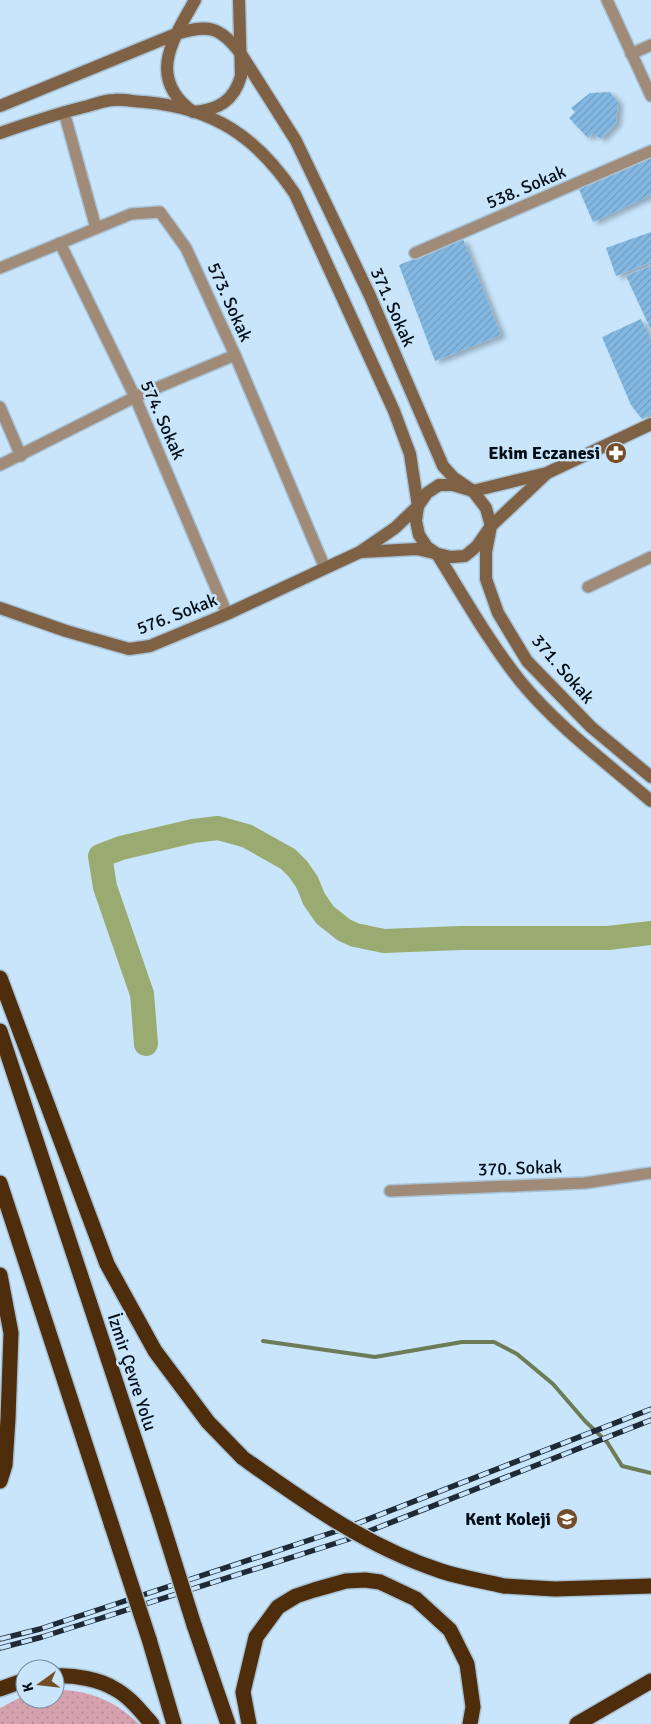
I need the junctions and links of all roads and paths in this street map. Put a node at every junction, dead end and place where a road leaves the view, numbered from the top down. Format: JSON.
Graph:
{"nodes":[{"id":1,"x":195,"y":0,"type":"edge"},
{"id":2,"x":239,"y":0,"type":"edge"},
{"id":3,"x":607,"y":0,"type":"edge"},
{"id":4,"x":176,"y":34,"type":"junction"},
{"id":5,"x":651,"y":45,"type":"edge"},
{"id":6,"x":241,"y":54,"type":"junction"},
{"id":7,"x":631,"y":54,"type":"junction"},
{"id":8,"x":651,"y":96,"type":"edge"},
{"id":9,"x":0,"y":106,"type":"edge"},
{"id":10,"x":64,"y":112,"type":"junction"},
{"id":11,"x":193,"y":112,"type":"junction"},
{"id":12,"x":0,"y":133,"type":"edge"},
{"id":13,"x":651,"y":152,"type":"edge"},
{"id":14,"x":96,"y":228,"type":"junction"},
{"id":15,"x":60,"y":243,"type":"junction"},
{"id":16,"x":416,"y":253,"type":"dead end"},
{"id":17,"x":0,"y":268,"type":"edge"},
{"id":18,"x":235,"y":355,"type":"junction"},
{"id":19,"x":135,"y":397,"type":"junction"},
{"id":20,"x":0,"y":407,"type":"edge"},
{"id":21,"x":651,"y":424,"type":"edge"},
{"id":22,"x":21,"y":456,"type":"junction"},
{"id":23,"x":0,"y":466,"type":"edge"},
{"id":24,"x":547,"y":473,"type":"junction"},
{"id":25,"x":473,"y":491,"type":"junction"},
{"id":26,"x":418,"y":506,"type":"junction"},
{"id":27,"x":491,"y":526,"type":"junction"},
{"id":28,"x":360,"y":552,"type":"junction"},
{"id":29,"x":437,"y":554,"type":"junction"},
{"id":30,"x":651,"y":557,"type":"edge"},
{"id":31,"x":325,"y":568,"type":"junction"},
{"id":32,"x":588,"y":587,"type":"dead end"},
{"id":33,"x":0,"y":608,"type":"edge"},
{"id":34,"x":227,"y":614,"type":"junction"},
{"id":35,"x":651,"y":777,"type":"edge"},
{"id":36,"x":651,"y":801,"type":"edge"},
{"id":37,"x":0,"y":978,"type":"edge"},
{"id":38,"x":0,"y":1032,"type":"edge"},
{"id":39,"x":651,"y":1173,"type":"edge"},
{"id":40,"x":0,"y":1183,"type":"edge"},
{"id":41,"x":390,"y":1191,"type":"dead end"},
{"id":42,"x":0,"y":1275,"type":"edge"},
{"id":43,"x":0,"y":1481,"type":"edge"},
{"id":44,"x":651,"y":1586,"type":"edge"},
{"id":45,"x":65,"y":1676,"type":"edge"},
{"id":46,"x":651,"y":1681,"type":"edge"},
{"id":47,"x":15,"y":1684,"type":"edge"},
{"id":48,"x":0,"y":1689,"type":"edge"},
{"id":49,"x":152,"y":1724,"type":"edge"},
{"id":50,"x":174,"y":1724,"type":"edge"},
{"id":51,"x":228,"y":1724,"type":"edge"},
{"id":52,"x":249,"y":1724,"type":"edge"},
{"id":53,"x":470,"y":1724,"type":"edge"},
{"id":54,"x":577,"y":1724,"type":"edge"}],
"edges":[{"from":1,"to":4,"type":"main road"},
{"from":2,"to":6,"type":"main road"},
{"from":3,"to":7,"type":"street"},
{"from":4,"to":6,"type":"main road","name":"371. Sokak"},
{"from":4,"to":9,"type":"main road","name":"371. Sokak"},
{"from":4,"to":11,"type":"main road"},
{"from":5,"to":7,"type":"street"},
{"from":6,"to":11,"type":"main road"},
{"from":6,"to":25,"type":"main road","name":"371. Sokak"},
{"from":7,"to":8,"type":"street"},
{"from":10,"to":11,"type":"main road","name":"371. Sokak"},
{"from":10,"to":12,"type":"main road","name":"371. Sokak"},
{"from":10,"to":14,"type":"street"},
{"from":11,"to":26,"type":"main road","name":"371. Sokak"},
{"from":13,"to":16,"type":"street","name":"538. Sokak"},
{"from":14,"to":15,"type":"street","name":"573. Sokak"},
{"from":14,"to":18,"type":"street","name":"573. Sokak"},
{"from":15,"to":17,"type":"street","name":"573. Sokak"},
{"from":15,"to":19,"type":"street","name":"574. Sokak"},
{"from":18,"to":19,"type":"street"},
{"from":18,"to":31,"type":"street","name":"573. Sokak"},
{"from":19,"to":22,"type":"street"},
{"from":19,"to":34,"type":"street","name":"574. Sokak"},
{"from":20,"to":22,"type":"street"},
{"from":21,"to":24,"type":"main road"},
{"from":22,"to":23,"type":"street"},
{"from":24,"to":25,"type":"main road"},
{"from":24,"to":27,"type":"main road"},
{"from":25,"to":26,"type":"main road"},
{"from":25,"to":27,"type":"main road","name":"371. Sokak"},
{"from":26,"to":28,"type":"main road"},
{"from":26,"to":29,"type":"main road","name":"371. Sokak"},
{"from":27,"to":29,"type":"main road"},
{"from":27,"to":35,"type":"main road","name":"371. Sokak"},
{"from":28,"to":29,"type":"main road"},
{"from":28,"to":31,"type":"main road","name":"576. Sokak"},
{"from":29,"to":36,"type":"main road","name":"371. Sokak"},
{"from":30,"to":32,"type":"street"},
{"from":31,"to":34,"type":"main road","name":"576. Sokak"},
{"from":33,"to":34,"type":"main road","name":"576. Sokak"},
{"from":37,"to":44,"type":"highway","bridge":true},
{"from":38,"to":51,"type":"highway","name":"İzmir Çevre Yolu","bridge":true},
{"from":39,"to":41,"type":"street","name":"370. Sokak"},
{"from":40,"to":50,"type":"highway","bridge":true},
{"from":42,"to":43,"type":"highway"},
{"from":45,"to":49,"type":"highway"},
{"from":46,"to":54,"type":"highway"},
{"from":47,"to":48,"type":"highway"},
{"from":52,"to":53,"type":"highway"}]}
